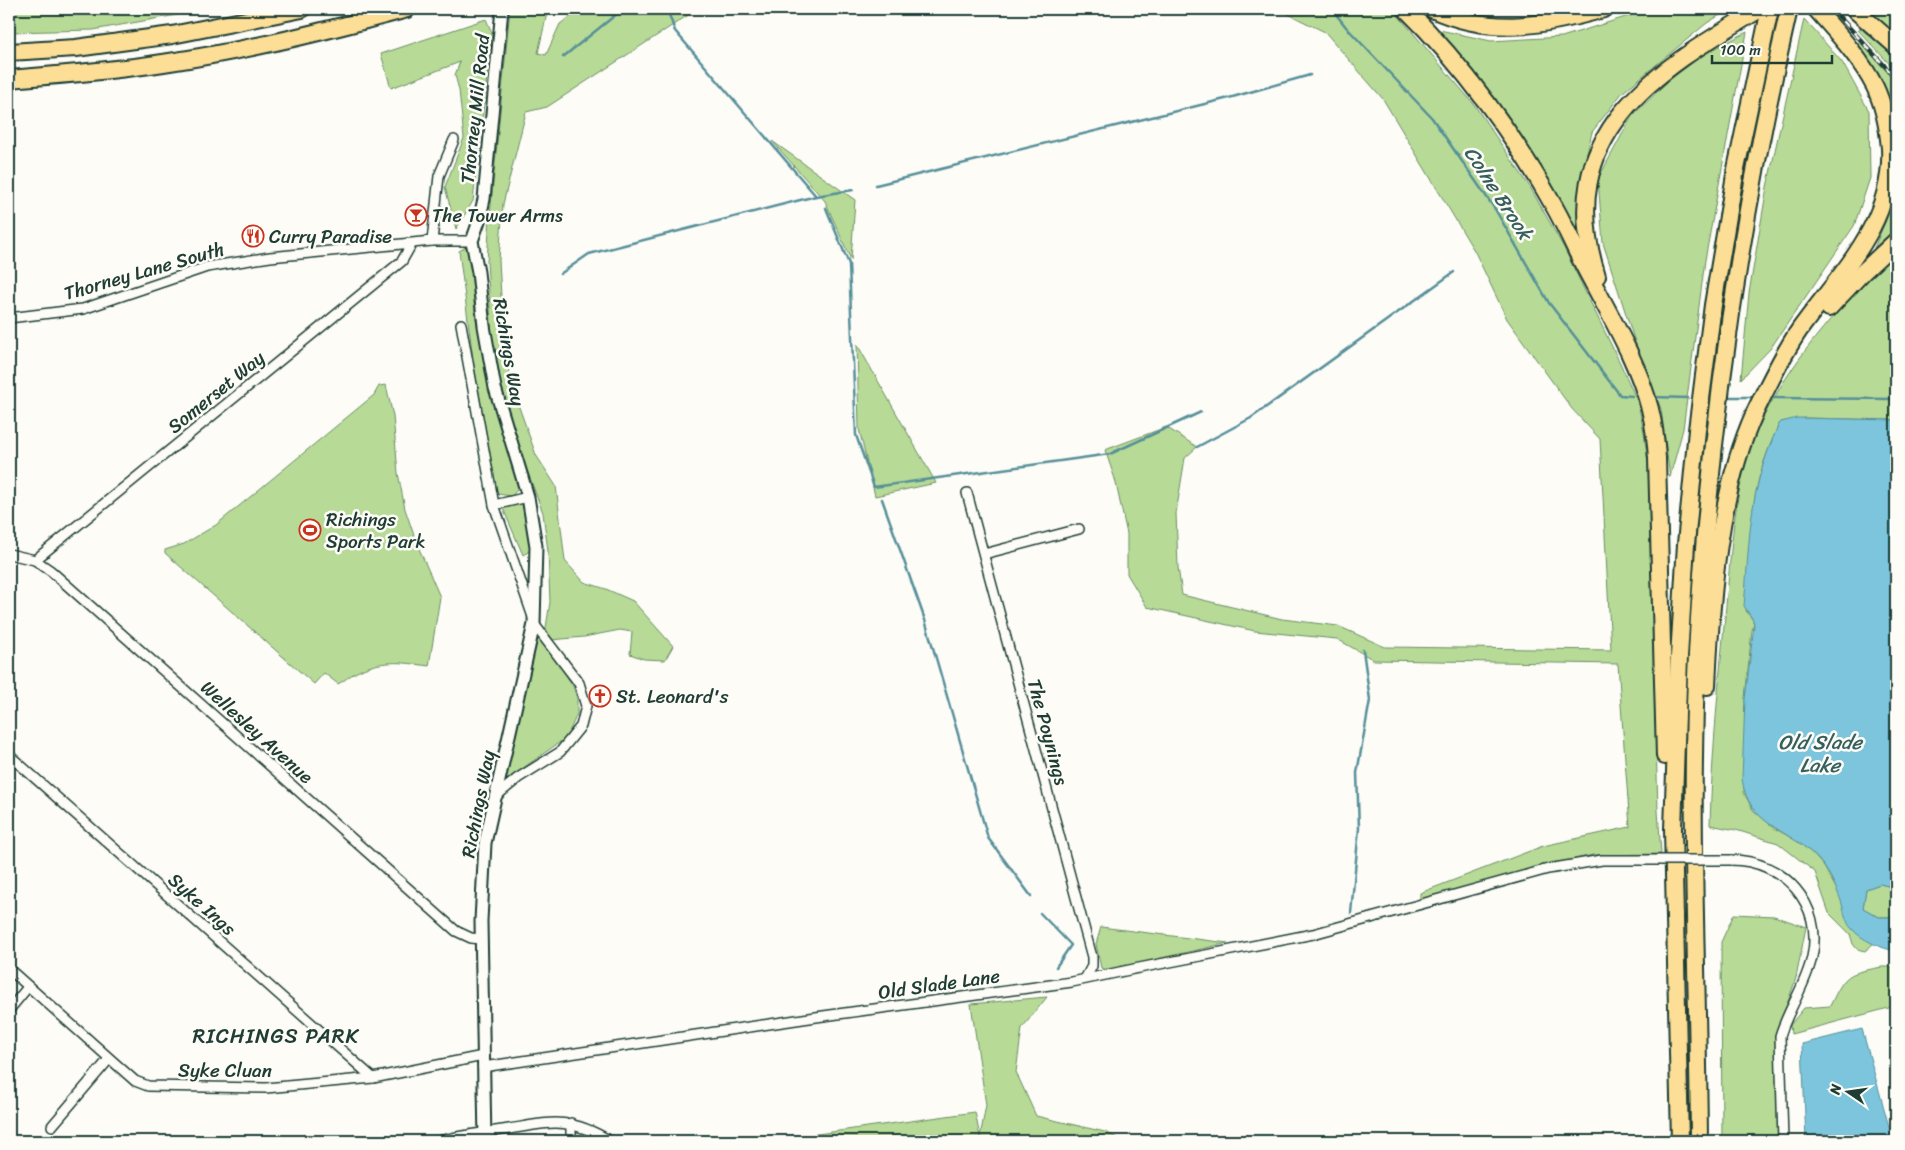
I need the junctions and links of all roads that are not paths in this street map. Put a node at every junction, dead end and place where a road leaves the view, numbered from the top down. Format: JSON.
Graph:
{"nodes":[{"id":1,"x":302,"y":9,"type":"edge"},
{"id":2,"x":407,"y":9,"type":"edge"},
{"id":3,"x":1406,"y":9,"type":"edge"},
{"id":4,"x":1432,"y":9,"type":"edge"},
{"id":5,"x":1604,"y":9,"type":"edge"},
{"id":6,"x":1760,"y":9,"type":"edge"},
{"id":7,"x":1770,"y":9,"type":"edge"},
{"id":8,"x":1789,"y":9,"type":"edge"},
{"id":9,"x":1816,"y":9,"type":"edge"},
{"id":10,"x":1854,"y":9,"type":"edge"},
{"id":11,"x":502,"y":12,"type":"edge"},
{"id":12,"x":1896,"y":46,"type":"edge"},
{"id":13,"x":9,"y":52,"type":"edge"},
{"id":14,"x":9,"y":79,"type":"edge"},
{"id":15,"x":454,"y":140,"type":"dead end"},
{"id":16,"x":432,"y":241,"type":"junction"},
{"id":17,"x":472,"y":241,"type":"junction"},
{"id":18,"x":1896,"y":241,"type":"edge"},
{"id":19,"x":411,"y":244,"type":"junction"},
{"id":20,"x":1611,"y":316,"type":"junction"},
{"id":21,"x":9,"y":318,"type":"edge"},
{"id":22,"x":460,"y":324,"type":"dead end"},
{"id":23,"x":1780,"y":365,"type":"junction"},
{"id":24,"x":967,"y":493,"type":"dead end"},
{"id":25,"x":528,"y":497,"type":"junction"},
{"id":26,"x":494,"y":505,"type":"junction"},
{"id":27,"x":1079,"y":529,"type":"dead end"},
{"id":28,"x":9,"y":554,"type":"edge"},
{"id":29,"x":984,"y":554,"type":"junction"},
{"id":30,"x":35,"y":560,"type":"junction"},
{"id":31,"x":534,"y":623,"type":"junction"},
{"id":32,"x":9,"y":755,"type":"edge"},
{"id":33,"x":495,"y":796,"type":"junction"},
{"id":34,"x":1694,"y":827,"type":"junction"},
{"id":35,"x":1672,"y":829,"type":"junction"},
{"id":36,"x":482,"y":939,"type":"junction"},
{"id":37,"x":9,"y":969,"type":"edge"},
{"id":38,"x":1085,"y":979,"type":"junction"},
{"id":39,"x":28,"y":987,"type":"junction"},
{"id":40,"x":9,"y":1010,"type":"edge"},
{"id":41,"x":109,"y":1059,"type":"junction"},
{"id":42,"x":483,"y":1061,"type":"junction"},
{"id":43,"x":373,"y":1078,"type":"junction"},
{"id":44,"x":571,"y":1123,"type":"junction"},
{"id":45,"x":52,"y":1126,"type":"dead end"},
{"id":46,"x":485,"y":1137,"type":"edge"},
{"id":47,"x":439,"y":1141,"type":"edge"},
{"id":48,"x":571,"y":1141,"type":"edge"},
{"id":49,"x":610,"y":1141,"type":"edge"},
{"id":50,"x":1680,"y":1141,"type":"edge"},
{"id":51,"x":1699,"y":1141,"type":"edge"},
{"id":52,"x":1783,"y":1141,"type":"edge"}],
"edges":[{"from":1,"to":13,"type":"highway"},
{"from":2,"to":14,"type":"highway"},
{"from":3,"to":20,"type":"highway"},
{"from":4,"to":5,"type":"highway"},
{"from":6,"to":20,"type":"highway"},
{"from":7,"to":35,"type":"highway"},
{"from":8,"to":34,"type":"highway"},
{"from":9,"to":23,"type":"highway"},
{"from":10,"to":12,"type":"highway"},
{"from":11,"to":17,"type":"street","name":"Thorney Mill Road"},
{"from":15,"to":16,"type":"street","name":"Thorney Mill Road"},
{"from":16,"to":17,"type":"street","name":"Thorney Lane South"},
{"from":16,"to":19,"type":"street","name":"Thorney Lane South"},
{"from":17,"to":25,"type":"street","name":"Richings Way"},
{"from":18,"to":23,"type":"highway"},
{"from":19,"to":21,"type":"street","name":"Thorney Lane South"},
{"from":19,"to":30,"type":"street","name":"Somerset Way"},
{"from":20,"to":35,"type":"highway"},
{"from":22,"to":26,"type":"street"},
{"from":23,"to":34,"type":"highway"},
{"from":24,"to":29,"type":"street","name":"The Poynings"},
{"from":25,"to":26,"type":"street"},
{"from":25,"to":31,"type":"street","name":"Richings Way"},
{"from":26,"to":31,"type":"street"},
{"from":27,"to":29,"type":"street"},
{"from":28,"to":30,"type":"street","name":"Wellesley Avenue"},
{"from":29,"to":38,"type":"street","name":"The Poynings"},
{"from":30,"to":36,"type":"street","name":"Wellesley Avenue"},
{"from":31,"to":33,"type":"street","name":"Richings Way"},
{"from":31,"to":33,"type":"street"},
{"from":32,"to":43,"type":"street","name":"Syke Ings"},
{"from":33,"to":36,"type":"street","name":"Richings Way"},
{"from":34,"to":51,"type":"highway"},
{"from":35,"to":50,"type":"highway"},
{"from":36,"to":42,"type":"street","name":"Richings Way"},
{"from":37,"to":39,"type":"street","name":"Syke Cluan"},
{"from":38,"to":42,"type":"street","name":"Old Slade Lane"},
{"from":38,"to":52,"type":"street","name":"Old Slade Lane","bridge":true},
{"from":39,"to":40,"type":"street"},
{"from":39,"to":41,"type":"street","name":"Syke Cluan"},
{"from":41,"to":43,"type":"street","name":"Syke Cluan"},
{"from":41,"to":45,"type":"street"},
{"from":42,"to":43,"type":"street","name":"Syke Cluan"},
{"from":42,"to":46,"type":"street","name":"Richings Way"},
{"from":44,"to":46,"type":"street"},
{"from":44,"to":48,"type":"street"},
{"from":44,"to":49,"type":"street"},
{"from":46,"to":47,"type":"street"}]}
